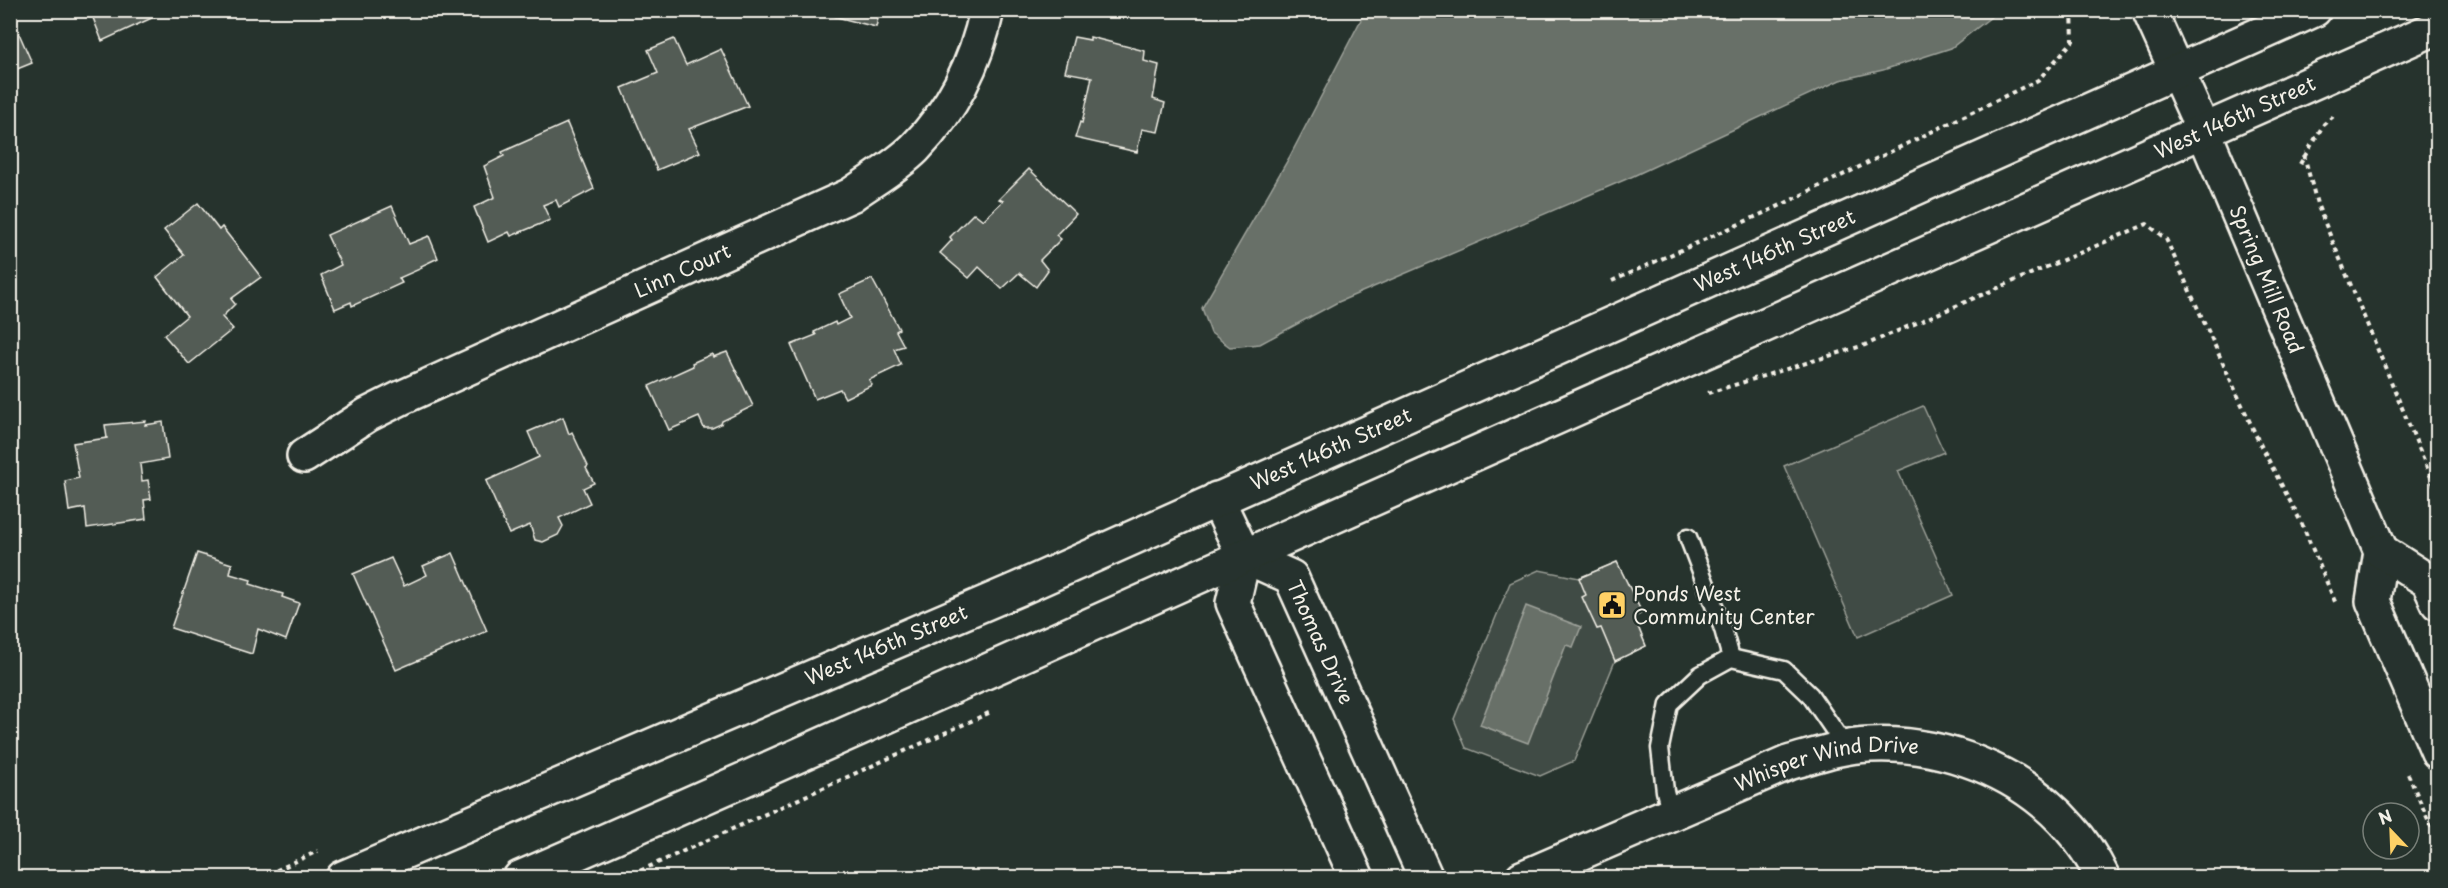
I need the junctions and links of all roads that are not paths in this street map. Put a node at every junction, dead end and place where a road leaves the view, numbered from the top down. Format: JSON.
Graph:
{"nodes":[{"id":1,"x":987,"y":10,"type":"edge"},
{"id":2,"x":2149,"y":10,"type":"edge"},
{"id":3,"x":2314,"y":10,"type":"edge"},
{"id":4,"x":2438,"y":27,"type":"edge"},
{"id":5,"x":2176,"y":72,"type":"junction"},
{"id":6,"x":2204,"y":132,"type":"junction"},
{"id":7,"x":304,"y":456,"type":"dead end"},
{"id":8,"x":1217,"y":499,"type":"junction"},
{"id":9,"x":1688,"y":537,"type":"dead end"},
{"id":10,"x":2381,"y":551,"type":"junction"},
{"id":11,"x":1244,"y":556,"type":"junction"},
{"id":12,"x":2438,"y":603,"type":"edge"},
{"id":13,"x":1731,"y":658,"type":"junction"},
{"id":14,"x":1846,"y":748,"type":"junction"},
{"id":15,"x":2438,"y":753,"type":"edge"},
{"id":16,"x":1671,"y":814,"type":"junction"},
{"id":17,"x":405,"y":865,"type":"edge"},
{"id":18,"x":343,"y":878,"type":"edge"},
{"id":19,"x":520,"y":878,"type":"edge"},
{"id":20,"x":1357,"y":878,"type":"edge"},
{"id":21,"x":1426,"y":878,"type":"edge"},
{"id":22,"x":1522,"y":878,"type":"edge"},
{"id":23,"x":2103,"y":878,"type":"edge"}],
"edges":[{"from":1,"to":7,"type":"main road","name":"Linn Court"},
{"from":2,"to":5,"type":"main road","name":"Spring Mill Road"},
{"from":3,"to":5,"type":"main road","name":"West 146th Street"},
{"from":4,"to":6,"type":"main road","name":"West 146th Street"},
{"from":5,"to":6,"type":"main road","name":"Spring Mill Road"},
{"from":5,"to":8,"type":"main road","name":"West 146th Street"},
{"from":6,"to":10,"type":"main road","name":"Spring Mill Road"},
{"from":6,"to":11,"type":"main road","name":"West 146th Street"},
{"from":8,"to":11,"type":"main road"},
{"from":8,"to":17,"type":"main road","name":"West 146th Street"},
{"from":9,"to":13,"type":"lane"},
{"from":10,"to":12,"type":"main road"},
{"from":10,"to":15,"type":"main road"},
{"from":11,"to":19,"type":"main road","name":"West 146th Street"},
{"from":11,"to":20,"type":"main road"},
{"from":11,"to":21,"type":"main road","name":"Thomas Drive"},
{"from":13,"to":14,"type":"lane"},
{"from":13,"to":16,"type":"lane"},
{"from":14,"to":16,"type":"main road","name":"Whisper Wind Drive"},
{"from":14,"to":23,"type":"main road","name":"Whisper Wind Drive"},
{"from":16,"to":22,"type":"main road","name":"Whisper Wind Drive"},
{"from":17,"to":18,"type":"main road","name":"West 146th Street"}]}
